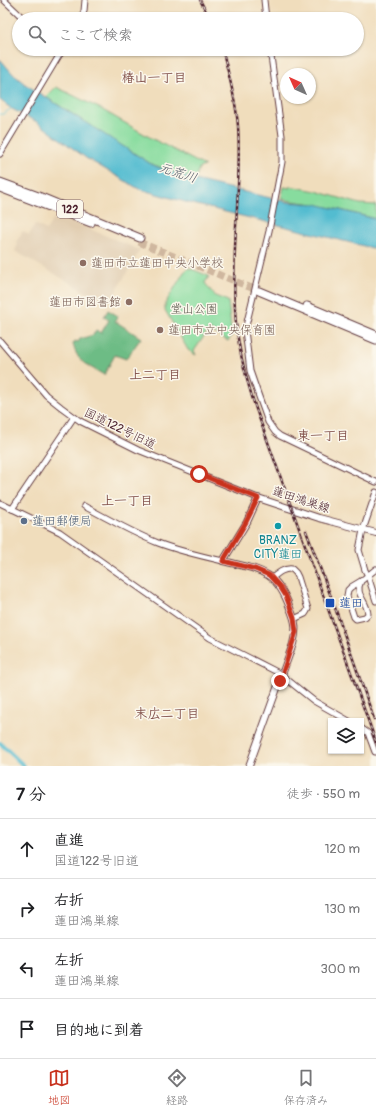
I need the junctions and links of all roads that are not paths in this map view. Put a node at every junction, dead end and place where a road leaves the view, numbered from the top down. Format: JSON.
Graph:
{"nodes":[{"id":1,"x":4,"y":0,"type":"edge"},
{"id":2,"x":85,"y":0,"type":"edge"},
{"id":3,"x":264,"y":0,"type":"edge"},
{"id":4,"x":17,"y":12,"type":"edge"},
{"id":5,"x":84,"y":12,"type":"edge"},
{"id":6,"x":265,"y":12,"type":"edge"},
{"id":7,"x":59,"y":56,"type":"edge"},
{"id":8,"x":271,"y":56,"type":"edge"},
{"id":9,"x":0,"y":154,"type":"edge"},
{"id":10,"x":0,"y":182,"type":"edge"},
{"id":11,"x":0,"y":188,"type":"edge"},
{"id":12,"x":376,"y":335,"type":"edge"},
{"id":13,"x":376,"y":340,"type":"edge"},
{"id":14,"x":0,"y":341,"type":"edge"},
{"id":15,"x":74,"y":418,"type":"junction"},
{"id":16,"x":376,"y":482,"type":"edge"},
{"id":17,"x":376,"y":492,"type":"edge"},
{"id":18,"x":258,"y":498,"type":"junction"},
{"id":19,"x":0,"y":503,"type":"edge"},
{"id":20,"x":84,"y":506,"type":"dead end"},
{"id":21,"x":12,"y":509,"type":"junction"},
{"id":22,"x":363,"y":530,"type":"junction"},
{"id":23,"x":376,"y":533,"type":"edge"},
{"id":24,"x":223,"y":561,"type":"junction"},
{"id":25,"x":376,"y":569,"type":"edge"},
{"id":26,"x":368,"y":576,"type":"junction"},
{"id":27,"x":272,"y":578,"type":"junction"},
{"id":28,"x":361,"y":582,"type":"junction"},
{"id":29,"x":348,"y":590,"type":"junction"},
{"id":30,"x":360,"y":595,"type":"junction"},
{"id":31,"x":376,"y":601,"type":"edge"},
{"id":32,"x":294,"y":618,"type":"junction"},
{"id":33,"x":282,"y":675,"type":"junction"},
{"id":34,"x":343,"y":718,"type":"edge"},
{"id":35,"x":364,"y":730,"type":"edge"},
{"id":36,"x":376,"y":752,"type":"edge"},
{"id":37,"x":249,"y":766,"type":"edge"}],
"edges":[{"from":1,"to":4,"type":"street"},
{"from":2,"to":5,"type":"street"},
{"from":3,"to":6,"type":"street"},
{"from":7,"to":9,"type":"street"},
{"from":8,"to":16,"type":"street"},
{"from":10,"to":11,"type":"highway","number":"122"},
{"from":12,"to":13,"type":"highway"},
{"from":14,"to":15,"type":"street","name":"国道122号旧道"},
{"from":15,"to":18,"type":"street","name":"国道122号旧道"},
{"from":15,"to":21,"type":"street"},
{"from":17,"to":22,"type":"street"},
{"from":18,"to":22,"type":"main road","name":"蓮田鴻巣線"},
{"from":18,"to":24,"type":"main road","name":"蓮田鴻巣線"},
{"from":19,"to":21,"type":"street"},
{"from":20,"to":24,"type":"street"},
{"from":21,"to":33,"type":"street"},
{"from":22,"to":23,"type":"main road","name":"蓮田鴻巣線"},
{"from":22,"to":26,"type":"street"},
{"from":24,"to":27,"type":"main road"},
{"from":25,"to":26,"type":"street"},
{"from":26,"to":28,"type":"street"},
{"from":26,"to":31,"type":"street"},
{"from":27,"to":32,"type":"main road"},
{"from":27,"to":32,"type":"street"},
{"from":28,"to":29,"type":"street"},
{"from":28,"to":30,"type":"street"},
{"from":29,"to":30,"type":"street"},
{"from":29,"to":30,"type":"street"},
{"from":32,"to":33,"type":"main road"},
{"from":33,"to":34,"type":"street"},
{"from":33,"to":37,"type":"main road"},
{"from":35,"to":36,"type":"street"}]}
